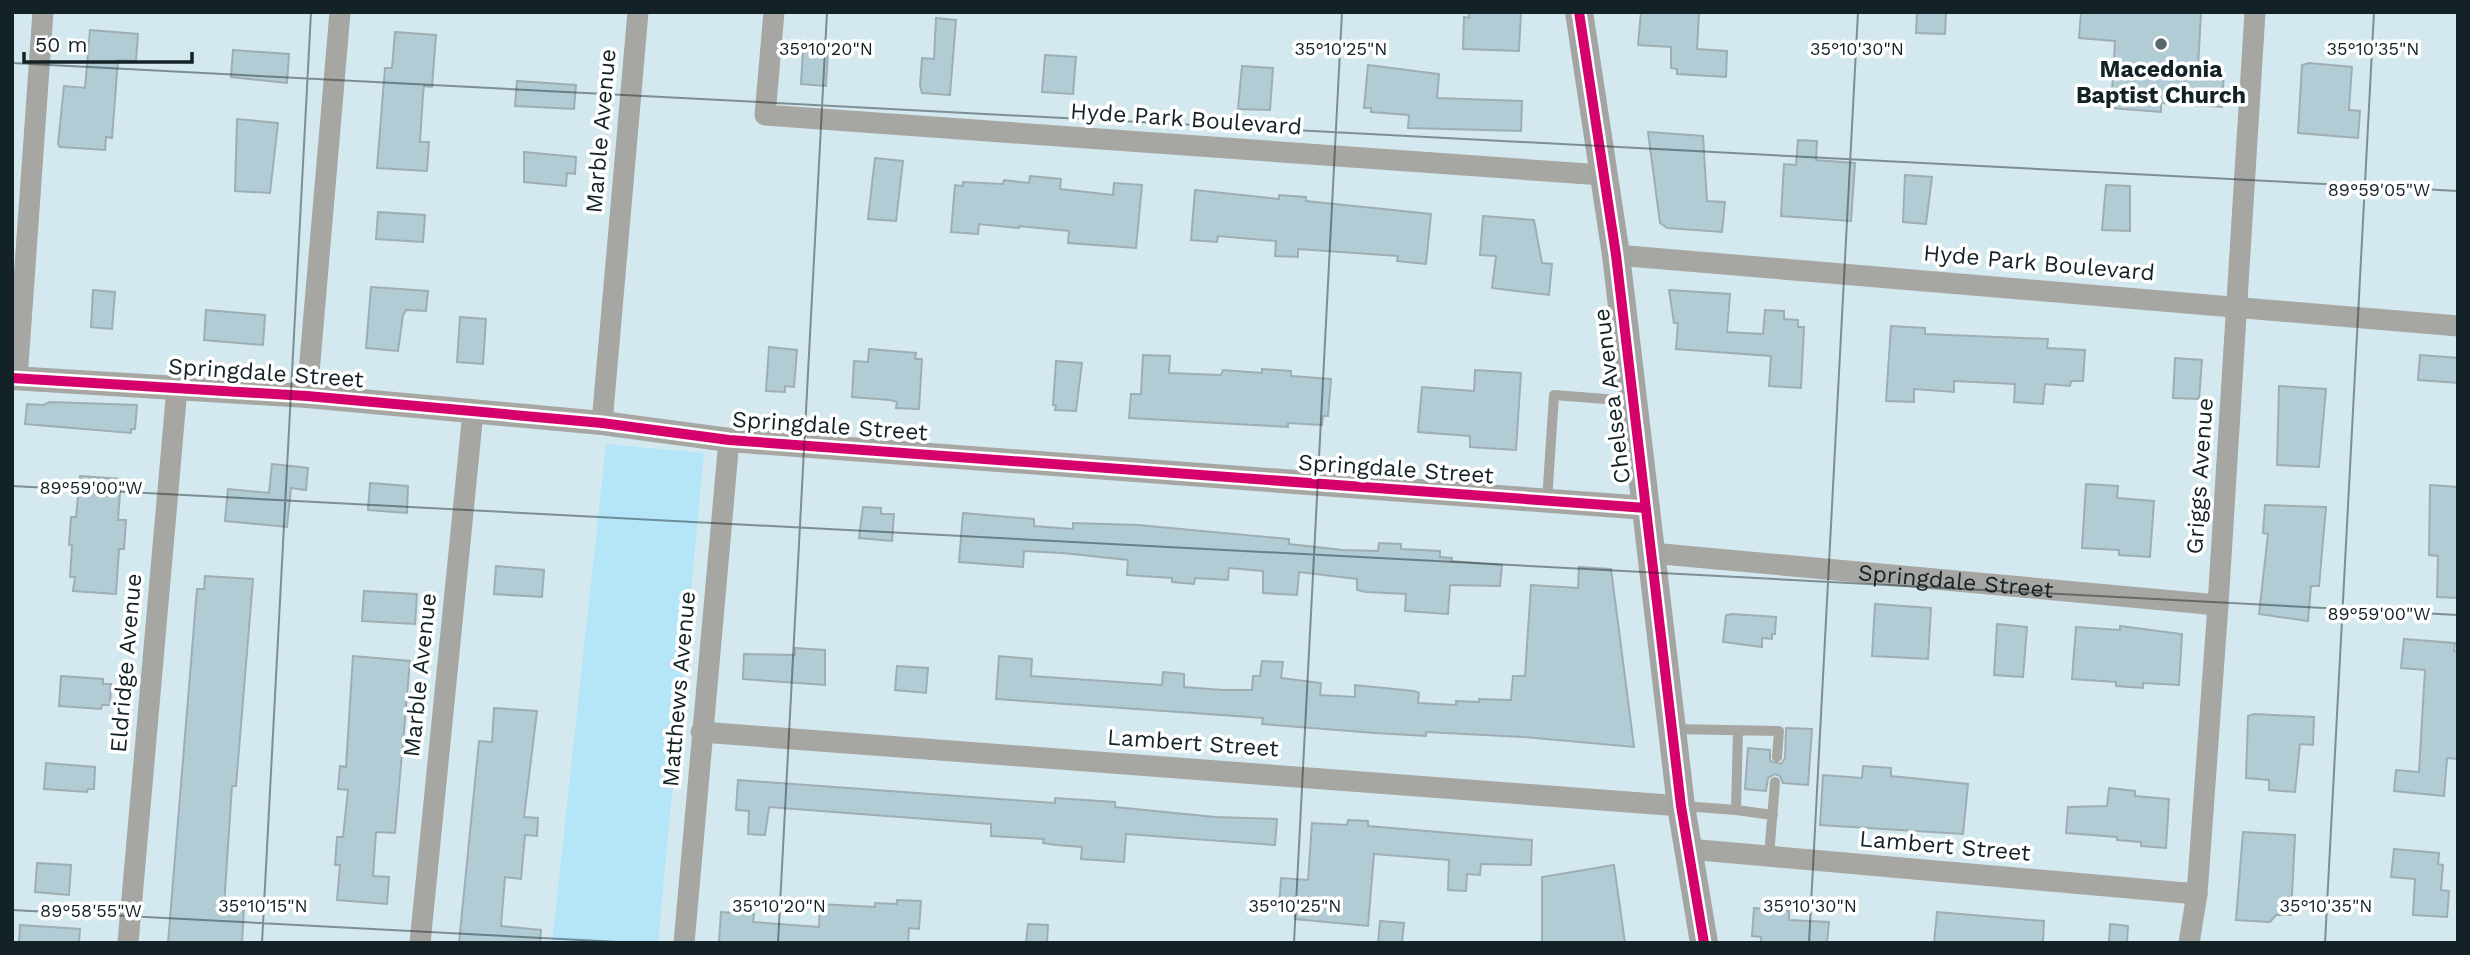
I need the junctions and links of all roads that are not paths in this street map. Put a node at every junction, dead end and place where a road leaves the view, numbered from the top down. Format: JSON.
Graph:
{"nodes":[{"id":1,"x":43,"y":12,"type":"edge"},
{"id":2,"x":340,"y":12,"type":"edge"},
{"id":3,"x":638,"y":12,"type":"edge"},
{"id":4,"x":774,"y":12,"type":"edge"},
{"id":5,"x":1579,"y":12,"type":"edge"},
{"id":6,"x":2255,"y":12,"type":"edge"},
{"id":7,"x":1602,"y":175,"type":"junction"},
{"id":8,"x":1616,"y":255,"type":"junction"},
{"id":9,"x":2238,"y":306,"type":"junction"},
{"id":10,"x":2458,"y":326,"type":"edge"},
{"id":11,"x":15,"y":378,"type":"edge"},
{"id":12,"x":177,"y":387,"type":"junction"},
{"id":13,"x":307,"y":396,"type":"junction"},
{"id":14,"x":1634,"y":401,"type":"junction"},
{"id":15,"x":473,"y":412,"type":"junction"},
{"id":16,"x":602,"y":423,"type":"junction"},
{"id":17,"x":729,"y":440,"type":"junction"},
{"id":18,"x":1547,"y":501,"type":"junction"},
{"id":19,"x":1646,"y":508,"type":"junction"},
{"id":20,"x":1651,"y":553,"type":"junction"},
{"id":21,"x":2218,"y":605,"type":"junction"},
{"id":22,"x":1673,"y":729,"type":"junction"},
{"id":23,"x":1738,"y":730,"type":"junction"},
{"id":24,"x":701,"y":732,"type":"junction"},
{"id":25,"x":1777,"y":757,"type":"dead end"},
{"id":26,"x":1775,"y":782,"type":"dead end"},
{"id":27,"x":1681,"y":806,"type":"junction"},
{"id":28,"x":1736,"y":810,"type":"junction"},
{"id":29,"x":1773,"y":814,"type":"junction"},
{"id":30,"x":1688,"y":849,"type":"junction"},
{"id":31,"x":1769,"y":856,"type":"junction"},
{"id":32,"x":2197,"y":894,"type":"junction"},
{"id":33,"x":128,"y":943,"type":"edge"},
{"id":34,"x":420,"y":943,"type":"edge"},
{"id":35,"x":684,"y":943,"type":"edge"},
{"id":36,"x":1704,"y":943,"type":"edge"},
{"id":37,"x":2189,"y":943,"type":"edge"}],
"edges":[{"from":1,"to":11,"type":"street"},
{"from":2,"to":13,"type":"street"},
{"from":3,"to":16,"type":"street","name":"Marble Avenue"},
{"from":4,"to":7,"type":"street","name":"Hyde Park Boulevard"},
{"from":5,"to":7,"type":"main road","name":"Chelsea Avenue"},
{"from":6,"to":9,"type":"street","name":"Griggs Avenue"},
{"from":7,"to":8,"type":"main road","name":"Chelsea Avenue"},
{"from":8,"to":9,"type":"street","name":"Hyde Park Boulevard"},
{"from":8,"to":14,"type":"main road","name":"Chelsea Avenue"},
{"from":9,"to":10,"type":"street","name":"Hyde Park Boulevard"},
{"from":9,"to":21,"type":"street","name":"Griggs Avenue"},
{"from":11,"to":12,"type":"street","name":"Springdale Street"},
{"from":12,"to":13,"type":"street","name":"Springdale Street"},
{"from":12,"to":33,"type":"street","name":"Eldridge Avenue"},
{"from":13,"to":15,"type":"street","name":"Springdale Street"},
{"from":14,"to":18,"type":"lane"},
{"from":14,"to":19,"type":"main road","name":"Chelsea Avenue"},
{"from":15,"to":16,"type":"street","name":"Springdale Street"},
{"from":15,"to":34,"type":"street","name":"Marble Avenue"},
{"from":16,"to":17,"type":"street","name":"Springdale Street"},
{"from":17,"to":18,"type":"street","name":"Springdale Street"},
{"from":17,"to":24,"type":"street","name":"Matthews Avenue"},
{"from":18,"to":19,"type":"street","name":"Springdale Street"},
{"from":19,"to":20,"type":"main road","name":"Chelsea Avenue"},
{"from":20,"to":21,"type":"street","name":"Springdale Street"},
{"from":20,"to":22,"type":"main road","name":"Chelsea Avenue"},
{"from":21,"to":32,"type":"street","name":"Griggs Avenue"},
{"from":22,"to":23,"type":"lane"},
{"from":22,"to":27,"type":"main road","name":"Chelsea Avenue"},
{"from":23,"to":25,"type":"lane"},
{"from":23,"to":28,"type":"lane"},
{"from":24,"to":27,"type":"street","name":"Lambert Street"},
{"from":24,"to":35,"type":"street","name":"Matthews Avenue"},
{"from":26,"to":29,"type":"lane"},
{"from":27,"to":28,"type":"lane"},
{"from":27,"to":30,"type":"main road","name":"Chelsea Avenue"},
{"from":28,"to":29,"type":"lane"},
{"from":29,"to":31,"type":"lane"},
{"from":30,"to":31,"type":"street","name":"Lambert Street"},
{"from":30,"to":36,"type":"main road","name":"Chelsea Avenue"},
{"from":31,"to":32,"type":"street","name":"Lambert Street"},
{"from":32,"to":37,"type":"street","name":"Griggs Avenue"}]}
